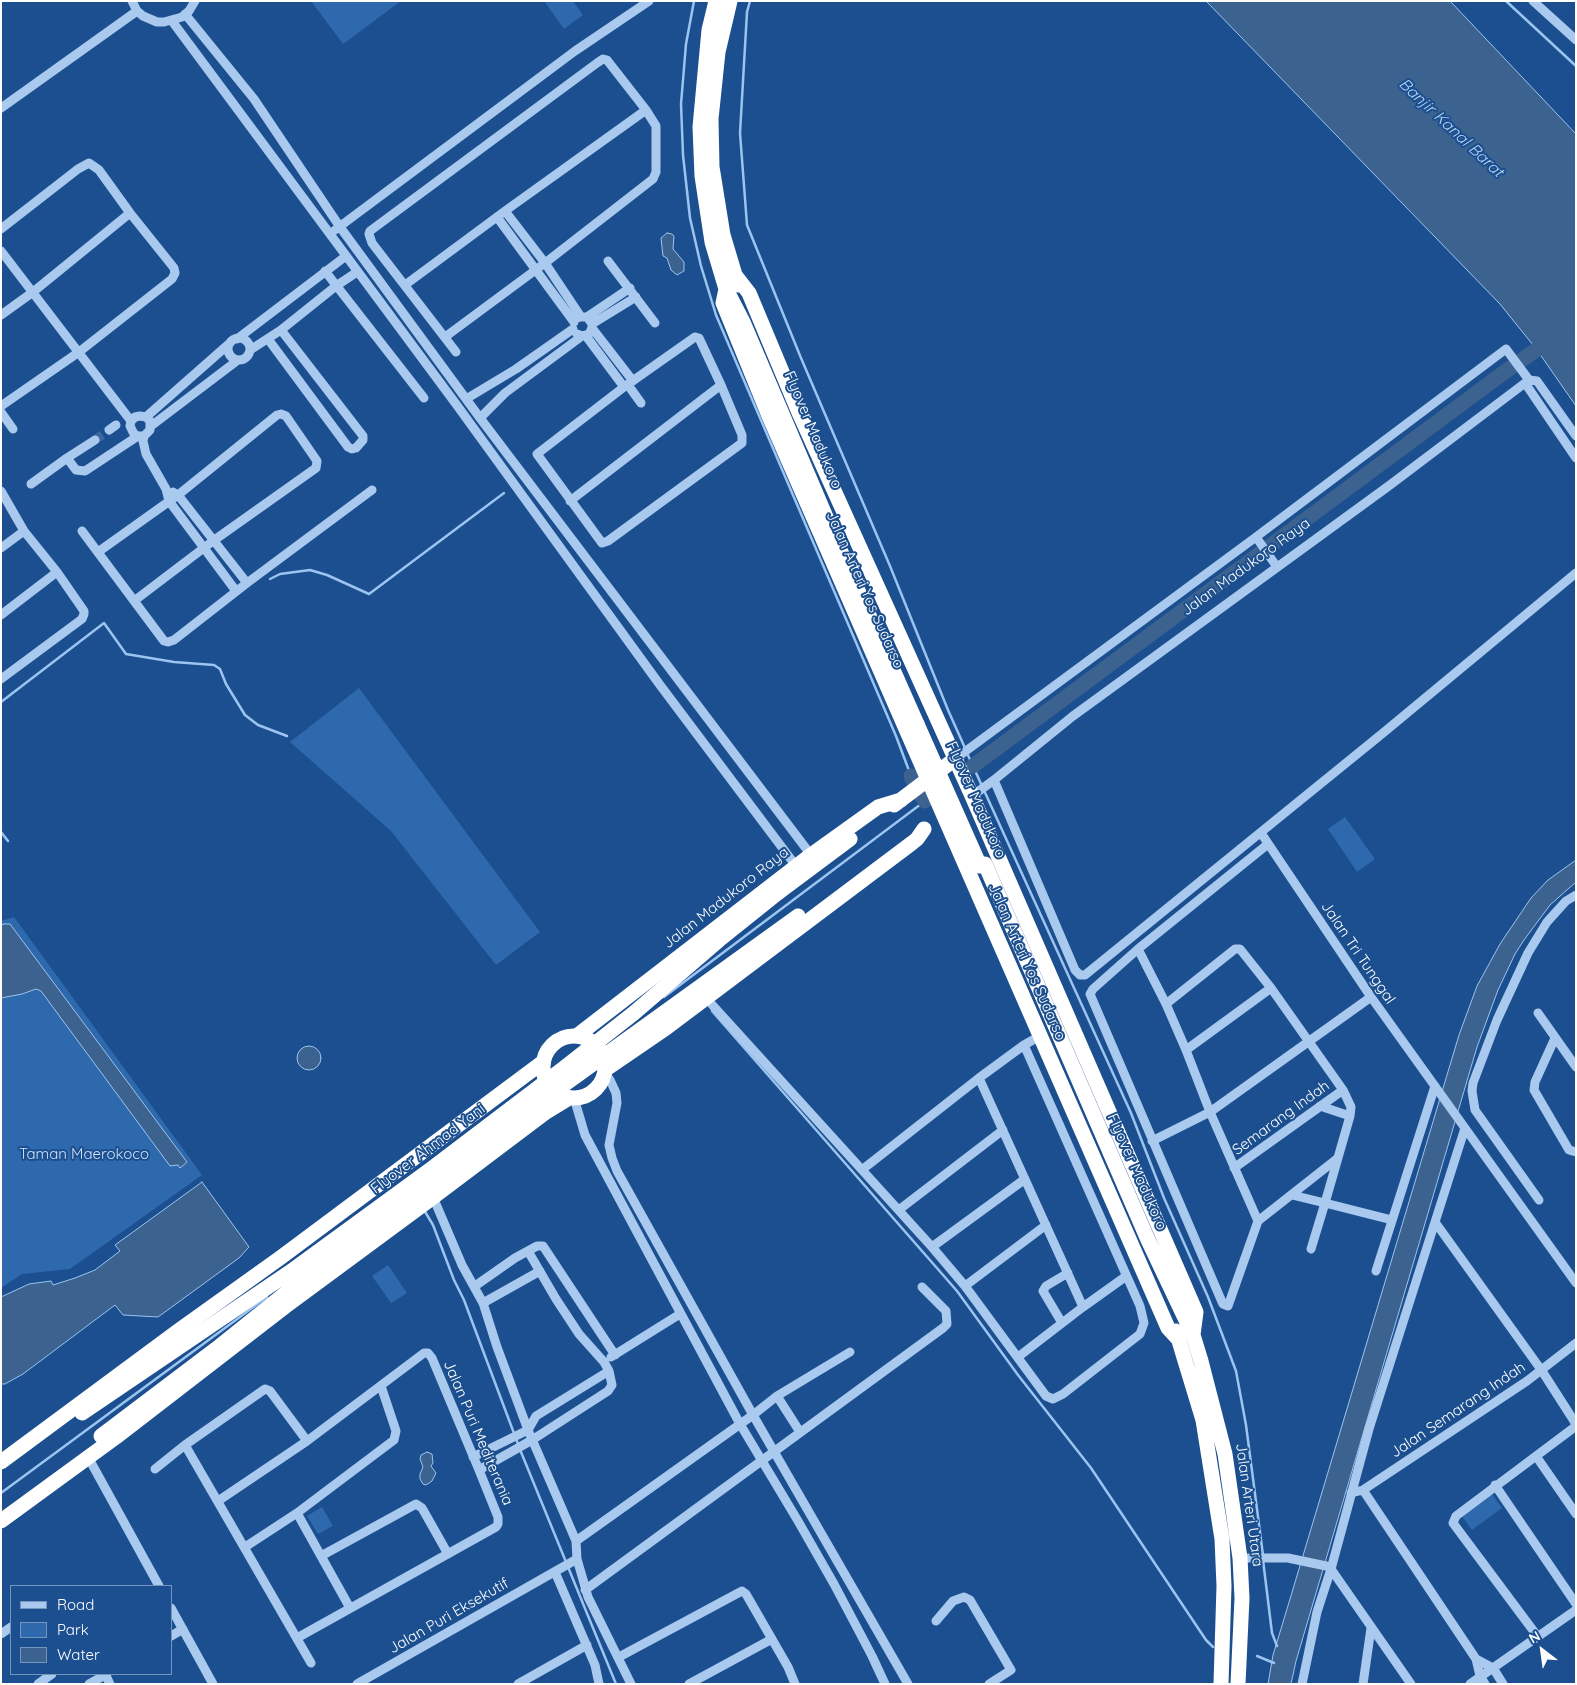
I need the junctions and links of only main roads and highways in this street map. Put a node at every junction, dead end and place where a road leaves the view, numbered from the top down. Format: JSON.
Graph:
{"nodes":[{"id":1,"x":716,"y":1,"type":"edge"},
{"id":2,"x":730,"y":1,"type":"edge"},
{"id":3,"x":735,"y":275,"type":"junction"},
{"id":4,"x":726,"y":289,"type":"junction"},
{"id":5,"x":920,"y":723,"type":"junction"},
{"id":6,"x":960,"y":756,"type":"junction"},
{"id":7,"x":928,"y":780,"type":"junction"},
{"id":8,"x":976,"y":793,"type":"junction"},
{"id":9,"x":904,"y":798,"type":"junction"},
{"id":10,"x":944,"y":816,"type":"junction"},
{"id":11,"x":924,"y":830,"type":"junction"},
{"id":12,"x":779,"y":892,"type":"joint"},
{"id":13,"x":798,"y":916,"type":"joint"},
{"id":14,"x":578,"y":1035,"type":"junction"},
{"id":15,"x":543,"y":1062,"type":"junction"},
{"id":16,"x":605,"y":1067,"type":"junction"},
{"id":17,"x":566,"y":1096,"type":"junction"},
{"id":18,"x":414,"y":1167,"type":"junction"},
{"id":19,"x":430,"y":1196,"type":"junction"},
{"id":20,"x":283,"y":1263,"type":"junction"},
{"id":21,"x":302,"y":1288,"type":"junction"},
{"id":22,"x":1186,"y":1338,"type":"junction"},
{"id":23,"x":1,"y":1462,"type":"edge"},
{"id":24,"x":1,"y":1472,"type":"edge"},
{"id":25,"x":1,"y":1510,"type":"edge"},
{"id":26,"x":1,"y":1521,"type":"edge"},
{"id":27,"x":1221,"y":1684,"type":"edge"},
{"id":28,"x":1238,"y":1684,"type":"edge"}],
"edges":[{"from":1,"to":4,"type":"highway"},
{"from":2,"to":3,"type":"highway"},
{"from":3,"to":5,"type":"highway","name":"Flyover Madukoro"},
{"from":3,"to":6,"type":"highway"},
{"from":4,"to":5,"type":"highway","name":"Flyover Madukoro"},
{"from":4,"to":7,"type":"highway","name":"Jalan Arteri Yos Sudarso"},
{"from":5,"to":22,"type":"highway","name":"Flyover Madukoro","bridge":true},
{"from":6,"to":7,"type":"highway","name":"Jalan Madukoro Raya"},
{"from":6,"to":8,"type":"highway"},
{"from":7,"to":9,"type":"highway","name":"Jalan Madukoro Raya"},
{"from":7,"to":10,"type":"highway","name":"Jalan Arteri Yos Sudarso"},
{"from":8,"to":10,"type":"highway","name":"Jalan Madukoro Raya"},
{"from":8,"to":22,"type":"highway"},
{"from":9,"to":12,"type":"highway","name":"Jalan Madukoro Raya"},
{"from":9,"to":14,"type":"highway","name":"Jalan Madukoro Raya"},
{"from":10,"to":11,"type":"highway","name":"Jalan Madukoro Raya"},
{"from":10,"to":22,"type":"highway","name":"Jalan Arteri Yos Sudarso"},
{"from":11,"to":13,"type":"highway","name":"Jalan Madukoro Raya"},
{"from":11,"to":16,"type":"highway","name":"Jalan Madukoro Raya"},
{"from":12,"to":24,"type":"highway","name":"Flyover Ahmad Yani","bridge":true},
{"from":13,"to":25,"type":"highway","name":"Flyover Ahmad Yani","bridge":true},
{"from":14,"to":15,"type":"highway"},
{"from":14,"to":16,"type":"highway","bridge":true},
{"from":15,"to":17,"type":"highway","bridge":true},
{"from":15,"to":18,"type":"highway"},
{"from":16,"to":17,"type":"highway"},
{"from":17,"to":19,"type":"highway"},
{"from":18,"to":19,"type":"highway","bridge":true},
{"from":18,"to":20,"type":"highway"},
{"from":19,"to":21,"type":"highway"},
{"from":20,"to":21,"type":"highway","bridge":true},
{"from":20,"to":23,"type":"highway"},
{"from":21,"to":26,"type":"highway"},
{"from":22,"to":27,"type":"highway"},
{"from":22,"to":28,"type":"highway","name":"Jalan Arteri Utara"}]}
